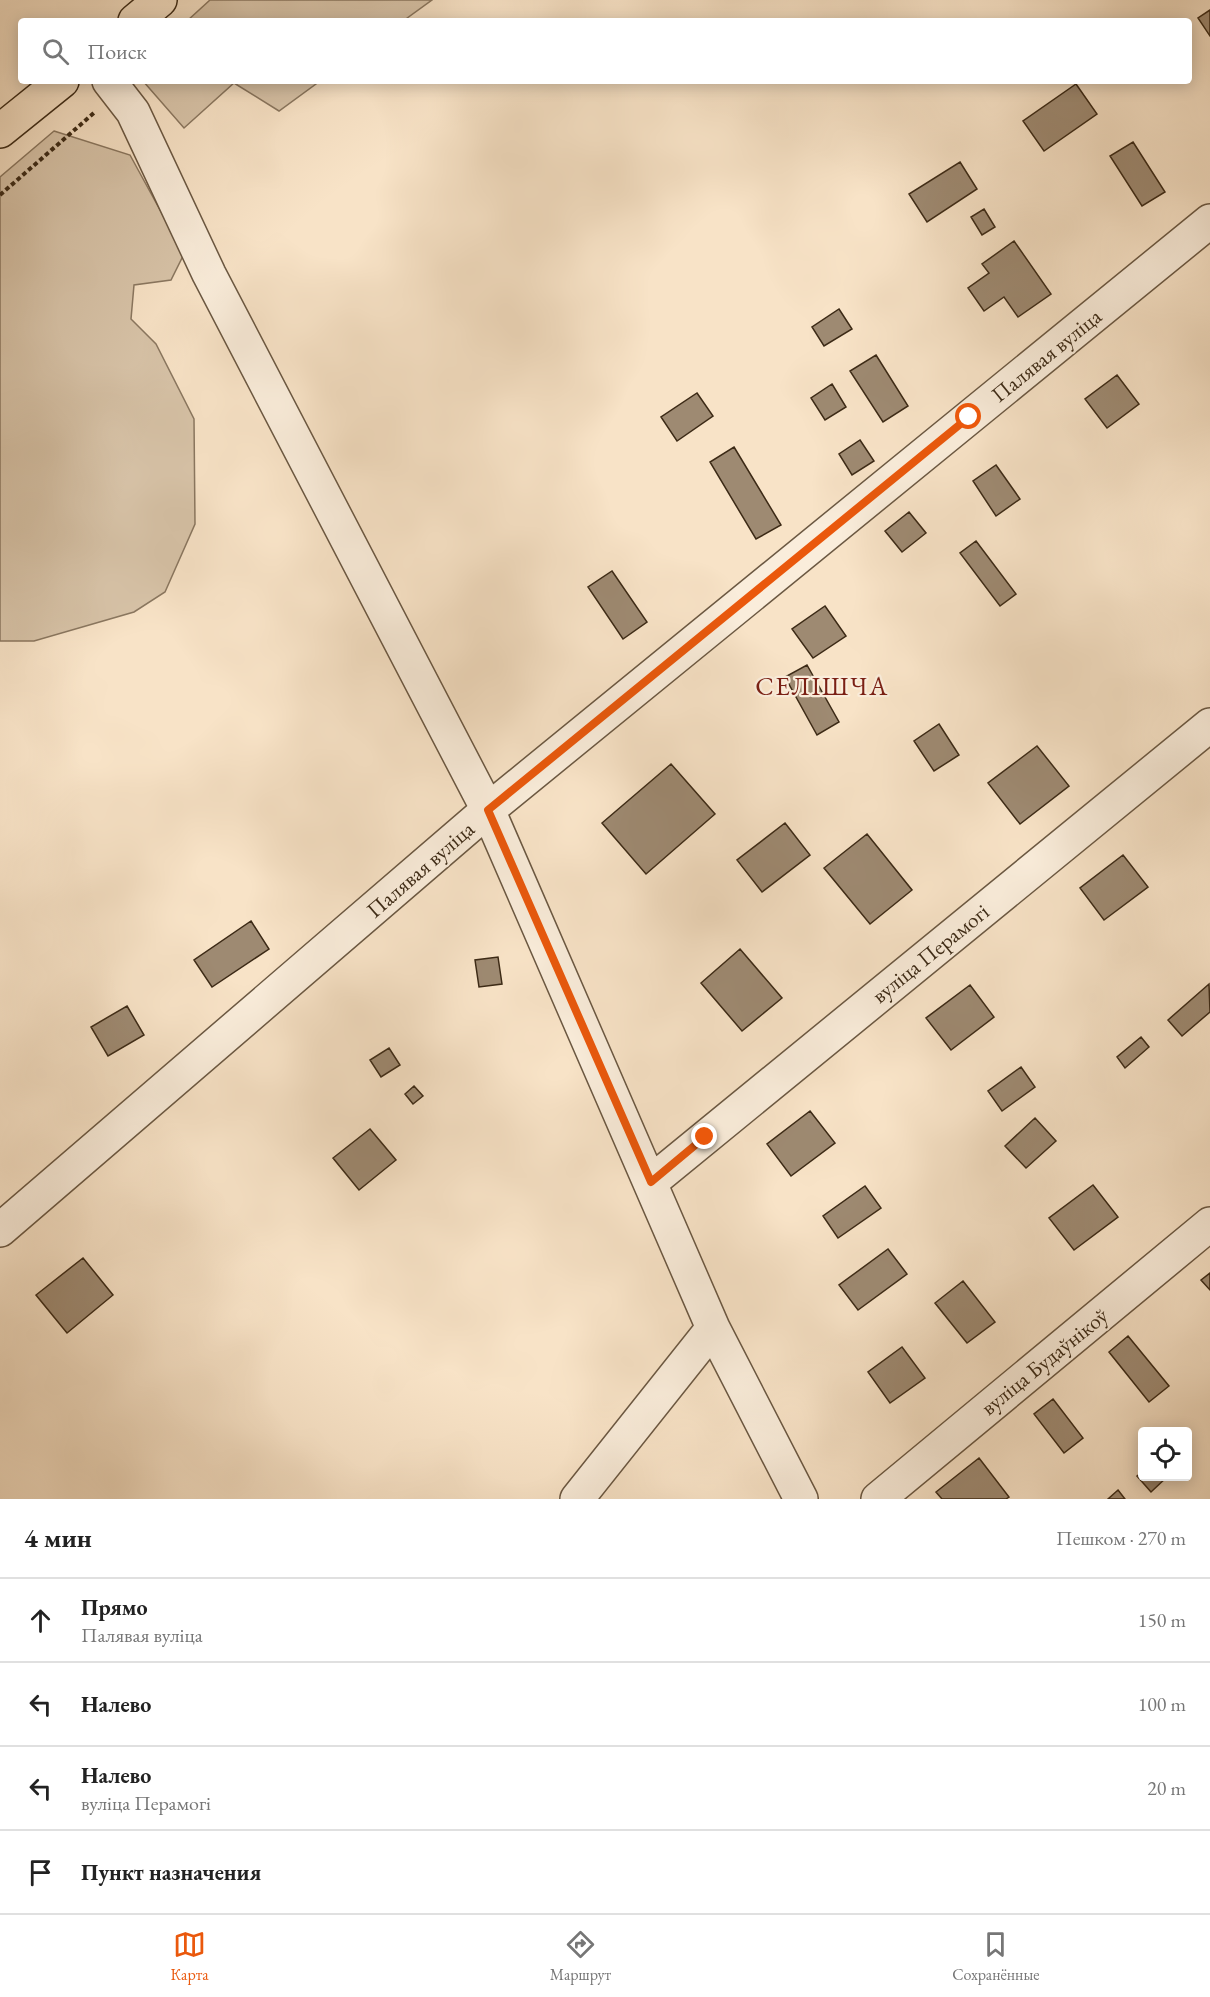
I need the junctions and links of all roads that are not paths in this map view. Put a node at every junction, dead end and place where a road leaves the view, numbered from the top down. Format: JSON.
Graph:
{"nodes":[{"id":1,"x":160,"y":0,"type":"edge"},
{"id":2,"x":139,"y":18,"type":"edge"},
{"id":3,"x":58,"y":84,"type":"edge"},
{"id":4,"x":113,"y":86,"type":"edge"},
{"id":5,"x":0,"y":131,"type":"edge"},
{"id":6,"x":1210,"y":221,"type":"edge"},
{"id":7,"x":1210,"y":725,"type":"edge"},
{"id":8,"x":488,"y":810,"type":"junction"},
{"id":9,"x":651,"y":1182,"type":"junction"},
{"id":10,"x":1210,"y":1224,"type":"edge"},
{"id":11,"x":0,"y":1230,"type":"edge"},
{"id":12,"x":713,"y":1328,"type":"junction"},
{"id":13,"x":577,"y":1499,"type":"edge"},
{"id":14,"x":801,"y":1499,"type":"edge"},
{"id":15,"x":878,"y":1499,"type":"edge"}],
"edges":[{"from":1,"to":2,"type":"main road"},
{"from":3,"to":5,"type":"main road"},
{"from":4,"to":8,"type":"street"},
{"from":6,"to":8,"type":"street","name":"Палявая вуліца"},
{"from":7,"to":9,"type":"street","name":"вуліца Перамогі"},
{"from":8,"to":9,"type":"street"},
{"from":8,"to":11,"type":"street","name":"Палявая вуліца"},
{"from":9,"to":12,"type":"street"},
{"from":10,"to":15,"type":"street","name":"вуліца Будаўнікоў"},
{"from":12,"to":13,"type":"street"},
{"from":12,"to":14,"type":"street"}]}
